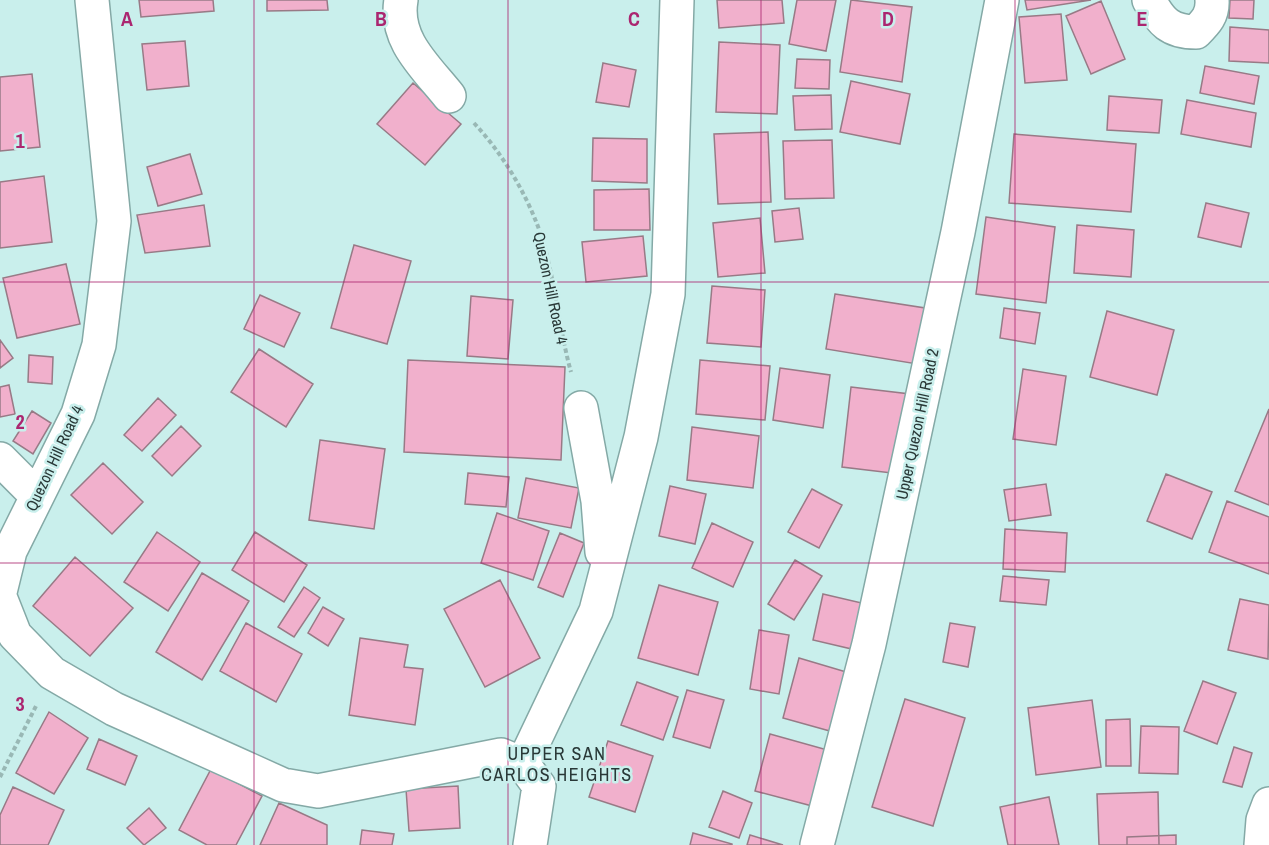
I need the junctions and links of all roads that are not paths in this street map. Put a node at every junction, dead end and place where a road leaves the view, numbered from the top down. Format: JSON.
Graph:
{"nodes":[{"id":1,"x":92,"y":0,"type":"edge"},
{"id":2,"x":401,"y":0,"type":"edge"},
{"id":3,"x":676,"y":0,"type":"edge"},
{"id":4,"x":1002,"y":0,"type":"edge"},
{"id":5,"x":1149,"y":0,"type":"edge"},
{"id":6,"x":1212,"y":0,"type":"edge"},
{"id":7,"x":449,"y":96,"type":"road end"},
{"id":8,"x":581,"y":408,"type":"road end"},
{"id":9,"x":0,"y":459,"type":"edge"},
{"id":10,"x":37,"y":496,"type":"junction"},
{"id":11,"x":604,"y":581,"type":"junction"},
{"id":12,"x":0,"y":592,"type":"edge"},
{"id":13,"x":0,"y":597,"type":"edge"},
{"id":14,"x":523,"y":765,"type":"junction"},
{"id":15,"x":1269,"y":804,"type":"edge"},
{"id":16,"x":530,"y":845,"type":"edge"},
{"id":17,"x":817,"y":845,"type":"edge"},
{"id":18,"x":1261,"y":845,"type":"edge"}],
"edges":[{"from":1,"to":10,"type":"street","name":"Quezon Hill Road 4"},
{"from":2,"to":7,"type":"street"},
{"from":3,"to":11,"type":"street"},
{"from":4,"to":17,"type":"street","name":"Upper Quezon Hill Road 2"},
{"from":5,"to":6,"type":"street"},
{"from":8,"to":11,"type":"street"},
{"from":9,"to":10,"type":"street"},
{"from":10,"to":12,"type":"street","name":"Quezon Hill Road 4"},
{"from":11,"to":14,"type":"street"},
{"from":13,"to":14,"type":"street"},
{"from":14,"to":16,"type":"street"},
{"from":15,"to":18,"type":"street"}]}
